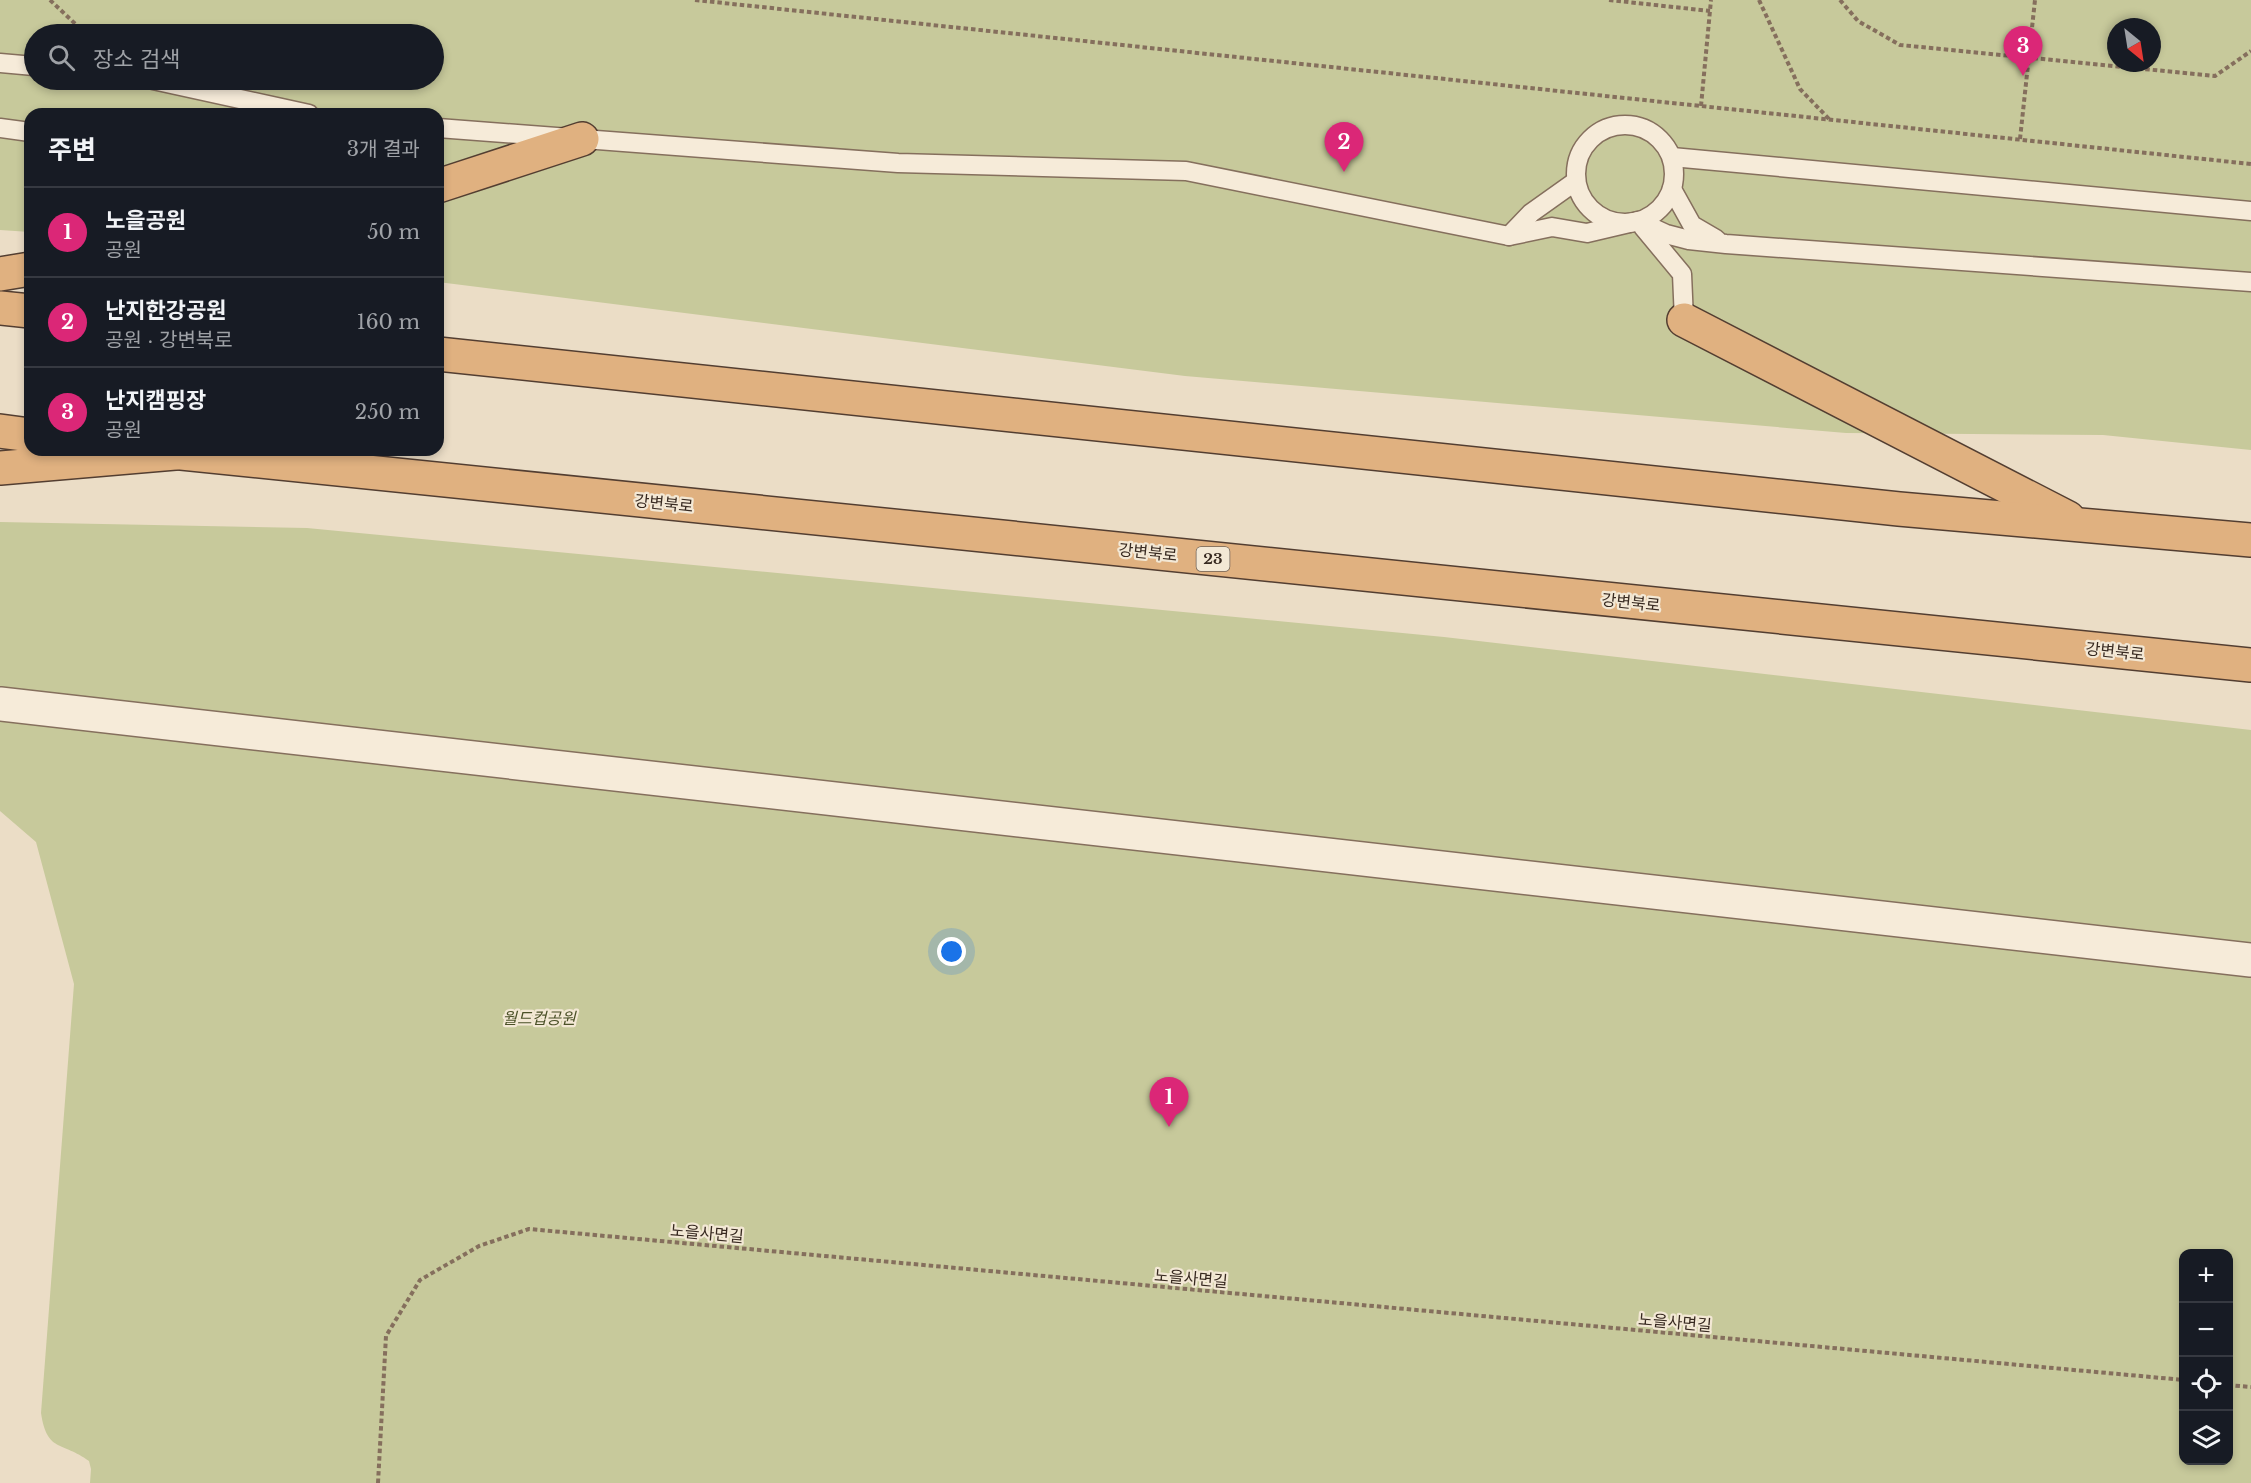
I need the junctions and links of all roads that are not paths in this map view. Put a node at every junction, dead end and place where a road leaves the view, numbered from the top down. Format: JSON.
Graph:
{"nodes":[{"id":1,"x":0,"y":63,"type":"edge"},
{"id":2,"x":24,"y":65,"type":"edge"},
{"id":3,"x":199,"y":90,"type":"edge"},
{"id":4,"x":281,"y":108,"type":"edge"},
{"id":5,"x":0,"y":128,"type":"edge"},
{"id":6,"x":444,"y":128,"type":"edge"},
{"id":7,"x":24,"y":131,"type":"edge"},
{"id":8,"x":582,"y":139,"type":"junction"},
{"id":9,"x":1672,"y":157,"type":"junction"},
{"id":10,"x":1576,"y":182,"type":"junction"},
{"id":11,"x":444,"y":184,"type":"edge"},
{"id":12,"x":1672,"y":189,"type":"junction"},
{"id":13,"x":2251,"y":211,"type":"edge"},
{"id":14,"x":1638,"y":221,"type":"junction"},
{"id":15,"x":1509,"y":236,"type":"junction"},
{"id":16,"x":1726,"y":244,"type":"junction"},
{"id":17,"x":24,"y":270,"type":"edge"},
{"id":18,"x":0,"y":274,"type":"edge"},
{"id":19,"x":2251,"y":282,"type":"edge"},
{"id":20,"x":0,"y":308,"type":"edge"},
{"id":21,"x":24,"y":310,"type":"edge"},
{"id":22,"x":1684,"y":320,"type":"joint"},
{"id":23,"x":444,"y":355,"type":"edge"},
{"id":24,"x":0,"y":431,"type":"edge"},
{"id":25,"x":24,"y":434,"type":"edge"},
{"id":26,"x":115,"y":456,"type":"edge"},
{"id":27,"x":212,"y":456,"type":"edge"},
{"id":28,"x":0,"y":468,"type":"edge"},
{"id":29,"x":2083,"y":526,"type":"junction"},
{"id":30,"x":2251,"y":540,"type":"edge"},
{"id":31,"x":2251,"y":665,"type":"edge"},
{"id":32,"x":0,"y":704,"type":"edge"},
{"id":33,"x":2251,"y":960,"type":"edge"}],
"edges":[{"from":1,"to":2,"type":"lane"},
{"from":3,"to":4,"type":"lane"},
{"from":5,"to":7,"type":"lane"},
{"from":6,"to":8,"type":"lane"},
{"from":8,"to":11,"type":"highway"},
{"from":8,"to":15,"type":"lane"},
{"from":9,"to":10,"type":"lane"},
{"from":9,"to":12,"type":"lane"},
{"from":9,"to":13,"type":"lane"},
{"from":10,"to":14,"type":"lane"},
{"from":10,"to":15,"type":"lane"},
{"from":12,"to":14,"type":"lane"},
{"from":12,"to":16,"type":"lane"},
{"from":14,"to":15,"type":"lane"},
{"from":14,"to":16,"type":"lane"},
{"from":14,"to":22,"type":"lane"},
{"from":16,"to":19,"type":"lane"},
{"from":17,"to":18,"type":"highway"},
{"from":20,"to":21,"type":"highway"},
{"from":22,"to":29,"type":"highway"},
{"from":23,"to":29,"type":"highway"},
{"from":24,"to":25,"type":"highway"},
{"from":26,"to":28,"type":"highway","name":"강변북로"},
{"from":27,"to":31,"type":"highway","name":"강변북로","number":"23"},
{"from":29,"to":30,"type":"highway"},
{"from":32,"to":33,"type":"street"}]}
